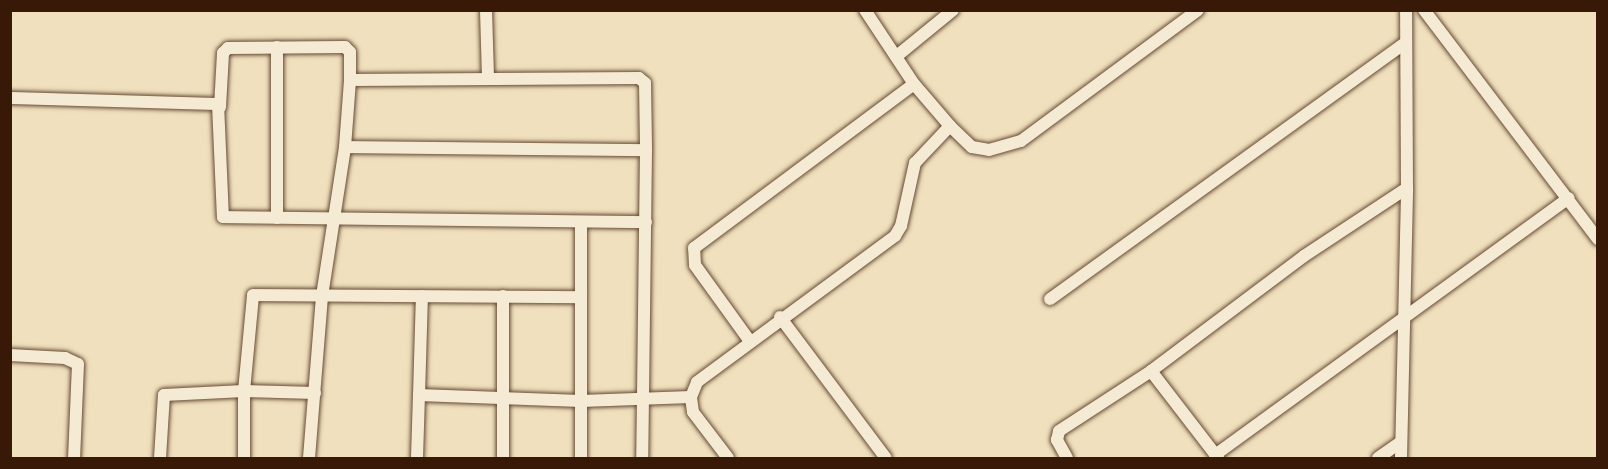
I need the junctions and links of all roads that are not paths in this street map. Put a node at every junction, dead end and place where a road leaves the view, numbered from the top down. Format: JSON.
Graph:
{"nodes":[{"id":1,"x":486,"y":10,"type":"edge"},
{"id":2,"x":865,"y":10,"type":"edge"},
{"id":3,"x":953,"y":10,"type":"edge"},
{"id":4,"x":1198,"y":10,"type":"edge"},
{"id":5,"x":1406,"y":10,"type":"edge"},
{"id":6,"x":1425,"y":10,"type":"edge"},
{"id":7,"x":1405,"y":43,"type":"junction"},
{"id":8,"x":277,"y":47,"type":"junction"},
{"id":9,"x":898,"y":55,"type":"junction"},
{"id":10,"x":488,"y":79,"type":"junction"},
{"id":11,"x":350,"y":80,"type":"junction"},
{"id":12,"x":914,"y":84,"type":"junction"},
{"id":13,"x":10,"y":98,"type":"edge"},
{"id":14,"x":220,"y":107,"type":"junction"},
{"id":15,"x":950,"y":126,"type":"junction"},
{"id":16,"x":345,"y":147,"type":"junction"},
{"id":17,"x":646,"y":150,"type":"junction"},
{"id":18,"x":1407,"y":188,"type":"junction"},
{"id":19,"x":1569,"y":198,"type":"junction"},
{"id":20,"x":277,"y":218,"type":"junction"},
{"id":21,"x":335,"y":219,"type":"junction"},
{"id":22,"x":646,"y":222,"type":"junction"},
{"id":23,"x":581,"y":223,"type":"junction"},
{"id":24,"x":1598,"y":239,"type":"edge"},
{"id":25,"x":322,"y":296,"type":"junction"},
{"id":26,"x":422,"y":296,"type":"junction"},
{"id":27,"x":503,"y":296,"type":"junction"},
{"id":28,"x":580,"y":297,"type":"junction"},
{"id":29,"x":1050,"y":298,"type":"dead end"},
{"id":30,"x":780,"y":317,"type":"junction"},
{"id":31,"x":1404,"y":317,"type":"junction"},
{"id":32,"x":749,"y":340,"type":"junction"},
{"id":33,"x":10,"y":355,"type":"edge"},
{"id":34,"x":1152,"y":371,"type":"junction"},
{"id":35,"x":244,"y":391,"type":"junction"},
{"id":36,"x":315,"y":393,"type":"junction"},
{"id":37,"x":419,"y":395,"type":"junction"},
{"id":38,"x":691,"y":397,"type":"junction"},
{"id":39,"x":503,"y":399,"type":"junction"},
{"id":40,"x":641,"y":399,"type":"junction"},
{"id":41,"x":581,"y":401,"type":"junction"},
{"id":42,"x":1401,"y":442,"type":"junction"},
{"id":43,"x":1216,"y":457,"type":"edge"},
{"id":44,"x":74,"y":459,"type":"edge"},
{"id":45,"x":160,"y":459,"type":"edge"},
{"id":46,"x":244,"y":459,"type":"edge"},
{"id":47,"x":309,"y":459,"type":"edge"},
{"id":48,"x":417,"y":459,"type":"edge"},
{"id":49,"x":503,"y":459,"type":"edge"},
{"id":50,"x":581,"y":459,"type":"edge"},
{"id":51,"x":642,"y":459,"type":"edge"},
{"id":52,"x":728,"y":459,"type":"edge"},
{"id":53,"x":886,"y":459,"type":"edge"},
{"id":54,"x":1068,"y":459,"type":"edge"},
{"id":55,"x":1378,"y":459,"type":"edge"},
{"id":56,"x":1401,"y":459,"type":"edge"}],
"edges":[{"from":1,"to":10,"type":"street"},
{"from":2,"to":9,"type":"street"},
{"from":3,"to":9,"type":"street"},
{"from":4,"to":15,"type":"street"},
{"from":5,"to":7,"type":"street"},
{"from":6,"to":19,"type":"street"},
{"from":7,"to":18,"type":"street"},
{"from":7,"to":29,"type":"street"},
{"from":8,"to":11,"type":"street"},
{"from":8,"to":14,"type":"street"},
{"from":8,"to":20,"type":"street"},
{"from":9,"to":12,"type":"street"},
{"from":10,"to":11,"type":"street"},
{"from":10,"to":17,"type":"street"},
{"from":11,"to":16,"type":"street"},
{"from":12,"to":15,"type":"street"},
{"from":12,"to":32,"type":"street"},
{"from":13,"to":14,"type":"street"},
{"from":14,"to":20,"type":"street"},
{"from":15,"to":30,"type":"street"},
{"from":16,"to":17,"type":"street"},
{"from":16,"to":21,"type":"street"},
{"from":17,"to":22,"type":"street"},
{"from":18,"to":31,"type":"street"},
{"from":18,"to":34,"type":"street"},
{"from":19,"to":24,"type":"street"},
{"from":19,"to":31,"type":"street"},
{"from":20,"to":21,"type":"street"},
{"from":21,"to":23,"type":"street"},
{"from":21,"to":25,"type":"street"},
{"from":22,"to":23,"type":"street"},
{"from":22,"to":40,"type":"street"},
{"from":23,"to":28,"type":"street"},
{"from":25,"to":26,"type":"street"},
{"from":25,"to":35,"type":"street"},
{"from":25,"to":36,"type":"street"},
{"from":26,"to":27,"type":"street"},
{"from":26,"to":37,"type":"street"},
{"from":27,"to":28,"type":"street"},
{"from":27,"to":39,"type":"street"},
{"from":28,"to":41,"type":"street"},
{"from":30,"to":32,"type":"street"},
{"from":30,"to":53,"type":"street"},
{"from":31,"to":42,"type":"street"},
{"from":31,"to":43,"type":"street"},
{"from":32,"to":38,"type":"street"},
{"from":33,"to":44,"type":"street"},
{"from":34,"to":43,"type":"street"},
{"from":34,"to":54,"type":"street"},
{"from":35,"to":36,"type":"street"},
{"from":35,"to":45,"type":"street"},
{"from":35,"to":46,"type":"street"},
{"from":36,"to":47,"type":"street"},
{"from":37,"to":39,"type":"street"},
{"from":37,"to":48,"type":"street"},
{"from":38,"to":40,"type":"street"},
{"from":38,"to":52,"type":"street"},
{"from":39,"to":41,"type":"street"},
{"from":39,"to":49,"type":"street"},
{"from":40,"to":41,"type":"street"},
{"from":40,"to":51,"type":"street"},
{"from":41,"to":50,"type":"street"},
{"from":42,"to":55,"type":"street"},
{"from":42,"to":56,"type":"street"}]}
